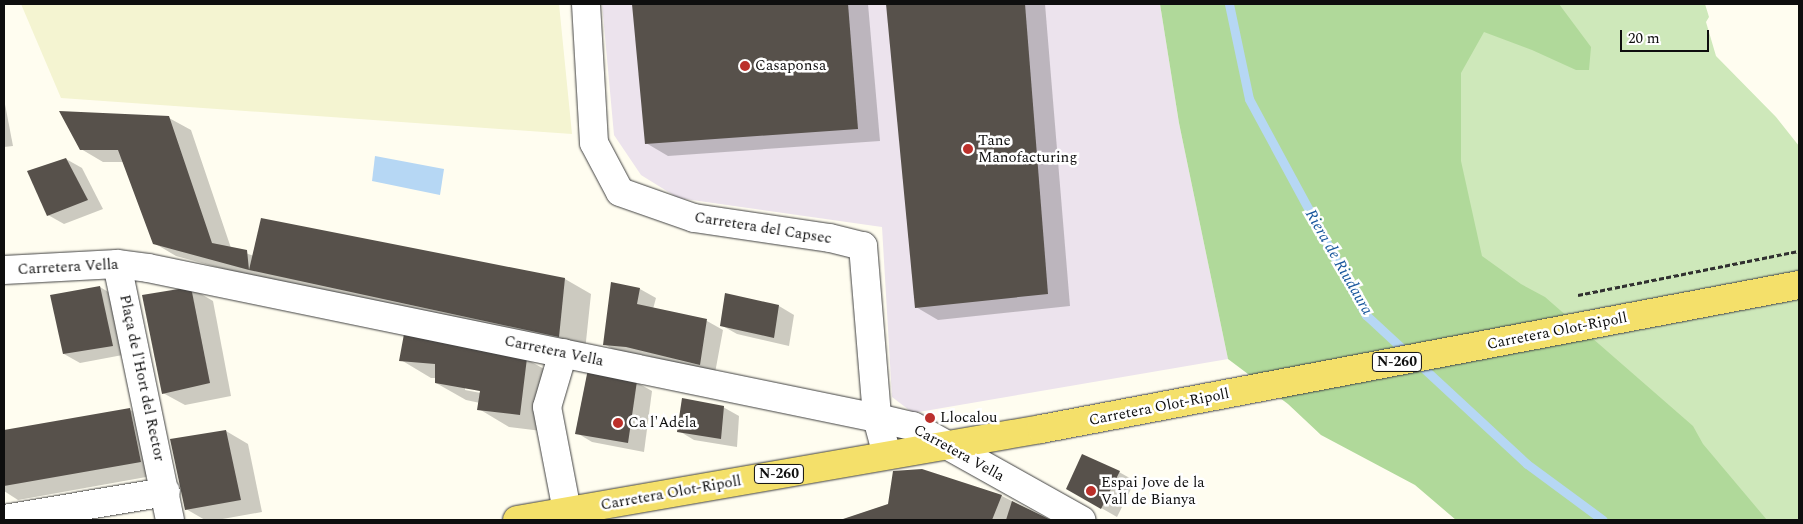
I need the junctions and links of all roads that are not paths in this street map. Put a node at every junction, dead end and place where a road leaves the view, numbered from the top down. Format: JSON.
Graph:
{"nodes":[{"id":1,"x":586,"y":4,"type":"edge"},
{"id":2,"x":118,"y":264,"type":"junction"},
{"id":3,"x":4,"y":270,"type":"edge"},
{"id":4,"x":1799,"y":285,"type":"edge"},
{"id":5,"x":563,"y":353,"type":"junction"},
{"id":6,"x":877,"y":418,"type":"junction"},
{"id":7,"x":947,"y":445,"type":"junction"},
{"id":8,"x":887,"y":455,"type":"junction"},
{"id":9,"x":166,"y":492,"type":"junction"},
{"id":10,"x":567,"y":511,"type":"junction"},
{"id":11,"x":4,"y":519,"type":"edge"},
{"id":12,"x":170,"y":520,"type":"edge"},
{"id":13,"x":517,"y":520,"type":"edge"},
{"id":14,"x":1081,"y":520,"type":"edge"}],
"edges":[{"from":1,"to":6,"type":"street","name":"Carretera del Capsec"},
{"from":2,"to":3,"type":"street","name":"Carretera Vella"},
{"from":2,"to":5,"type":"street","name":"Carretera Vella"},
{"from":2,"to":9,"type":"street","name":"Plaça de l'Hort del Rector"},
{"from":4,"to":7,"type":"main road","name":"Carretera Olot-Ripoll","number":"N-260"},
{"from":5,"to":6,"type":"street","name":"Carretera Vella"},
{"from":5,"to":10,"type":"street"},
{"from":6,"to":7,"type":"street","name":"Carretera Vella"},
{"from":6,"to":8,"type":"street","name":"Carretera del Capsec"},
{"from":7,"to":8,"type":"main road","name":"Carretera Olot-Ripoll","number":"N-260"},
{"from":7,"to":14,"type":"street","name":"Carretera Vella"},
{"from":8,"to":10,"type":"main road","name":"Carretera Olot-Ripoll","number":"N-260"},
{"from":9,"to":11,"type":"street"},
{"from":9,"to":12,"type":"street","name":"Plaça de l'Hort del Rector"},
{"from":10,"to":13,"type":"main road","name":"Carretera Olot-Ripoll","number":"N-260"}]}
